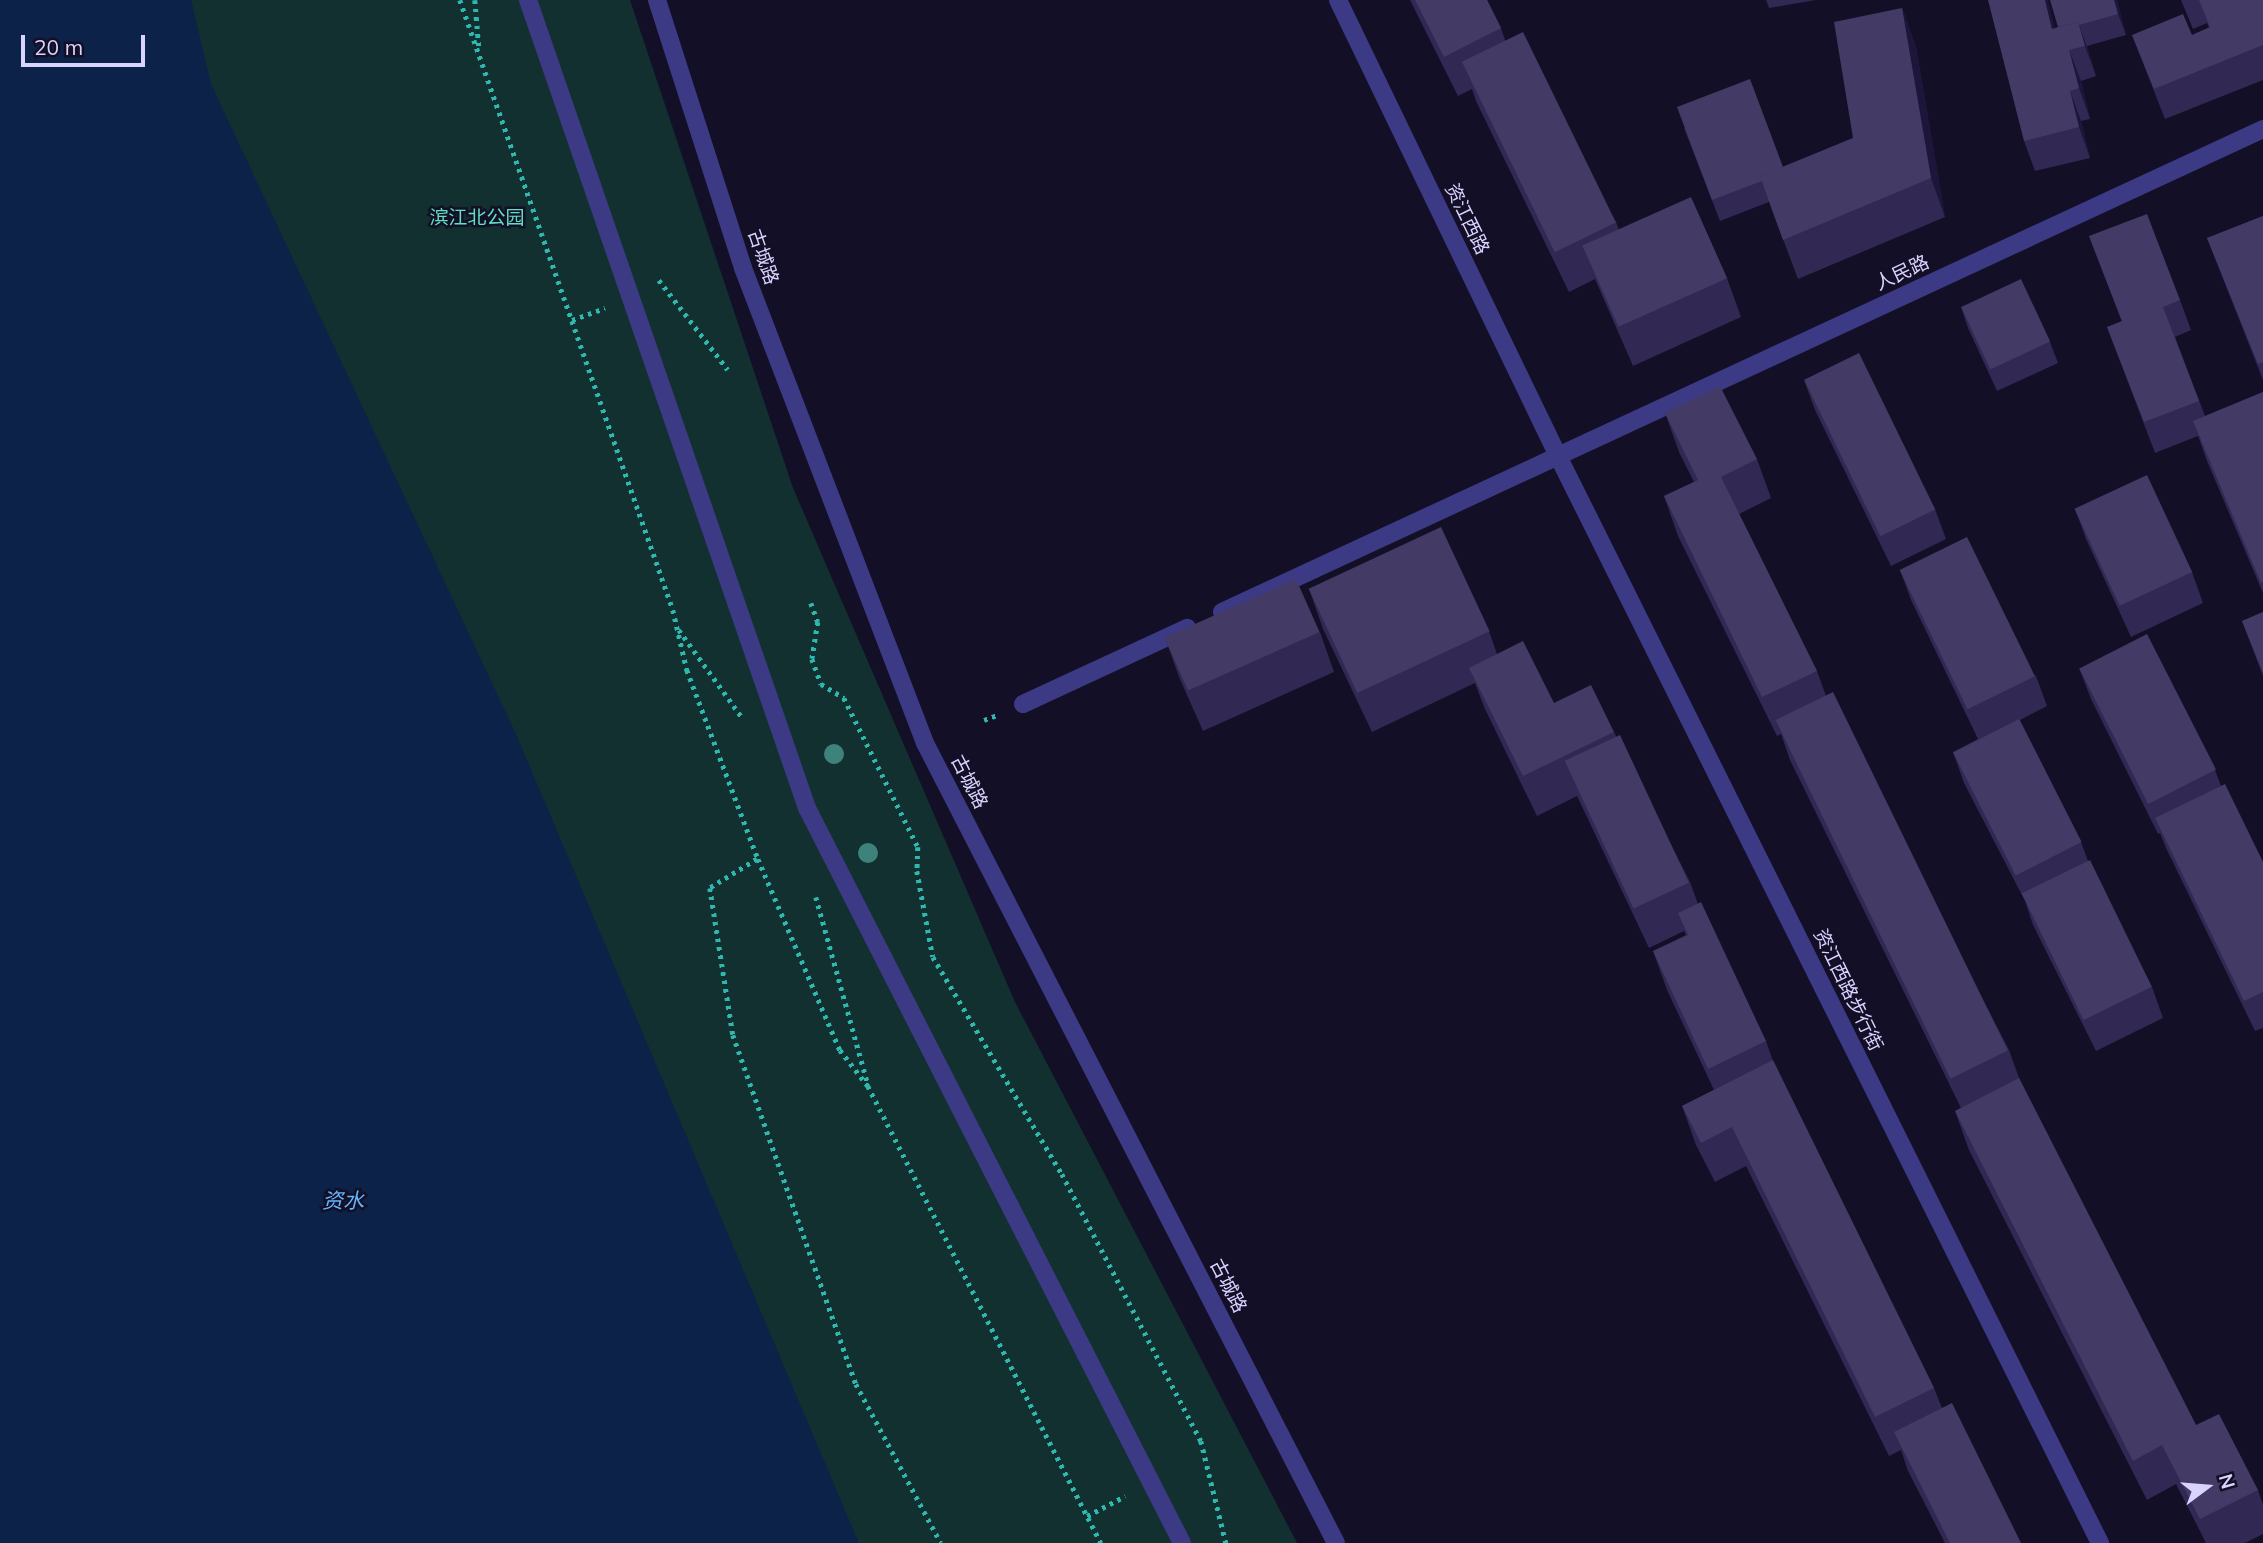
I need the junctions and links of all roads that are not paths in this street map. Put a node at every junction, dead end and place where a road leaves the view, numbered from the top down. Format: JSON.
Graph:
{"nodes":[{"id":1,"x":528,"y":0,"type":"edge"},
{"id":2,"x":657,"y":0,"type":"edge"},
{"id":3,"x":1338,"y":0,"type":"edge"},
{"id":4,"x":2263,"y":129,"type":"edge"},
{"id":5,"x":1558,"y":456,"type":"junction"},
{"id":6,"x":1023,"y":704,"type":"dead end"},
{"id":7,"x":1182,"y":1543,"type":"edge"},
{"id":8,"x":1336,"y":1543,"type":"edge"},
{"id":9,"x":2100,"y":1543,"type":"edge"}],
"edges":[{"from":1,"to":7,"type":"street"},
{"from":2,"to":8,"type":"street","name":"古城路"},
{"from":3,"to":5,"type":"street","name":"资江西路"},
{"from":4,"to":5,"type":"street","name":"人民路"},
{"from":5,"to":6,"type":"street","name":"人民路"},
{"from":5,"to":9,"type":"street","name":"资江西路步行街"}]}
